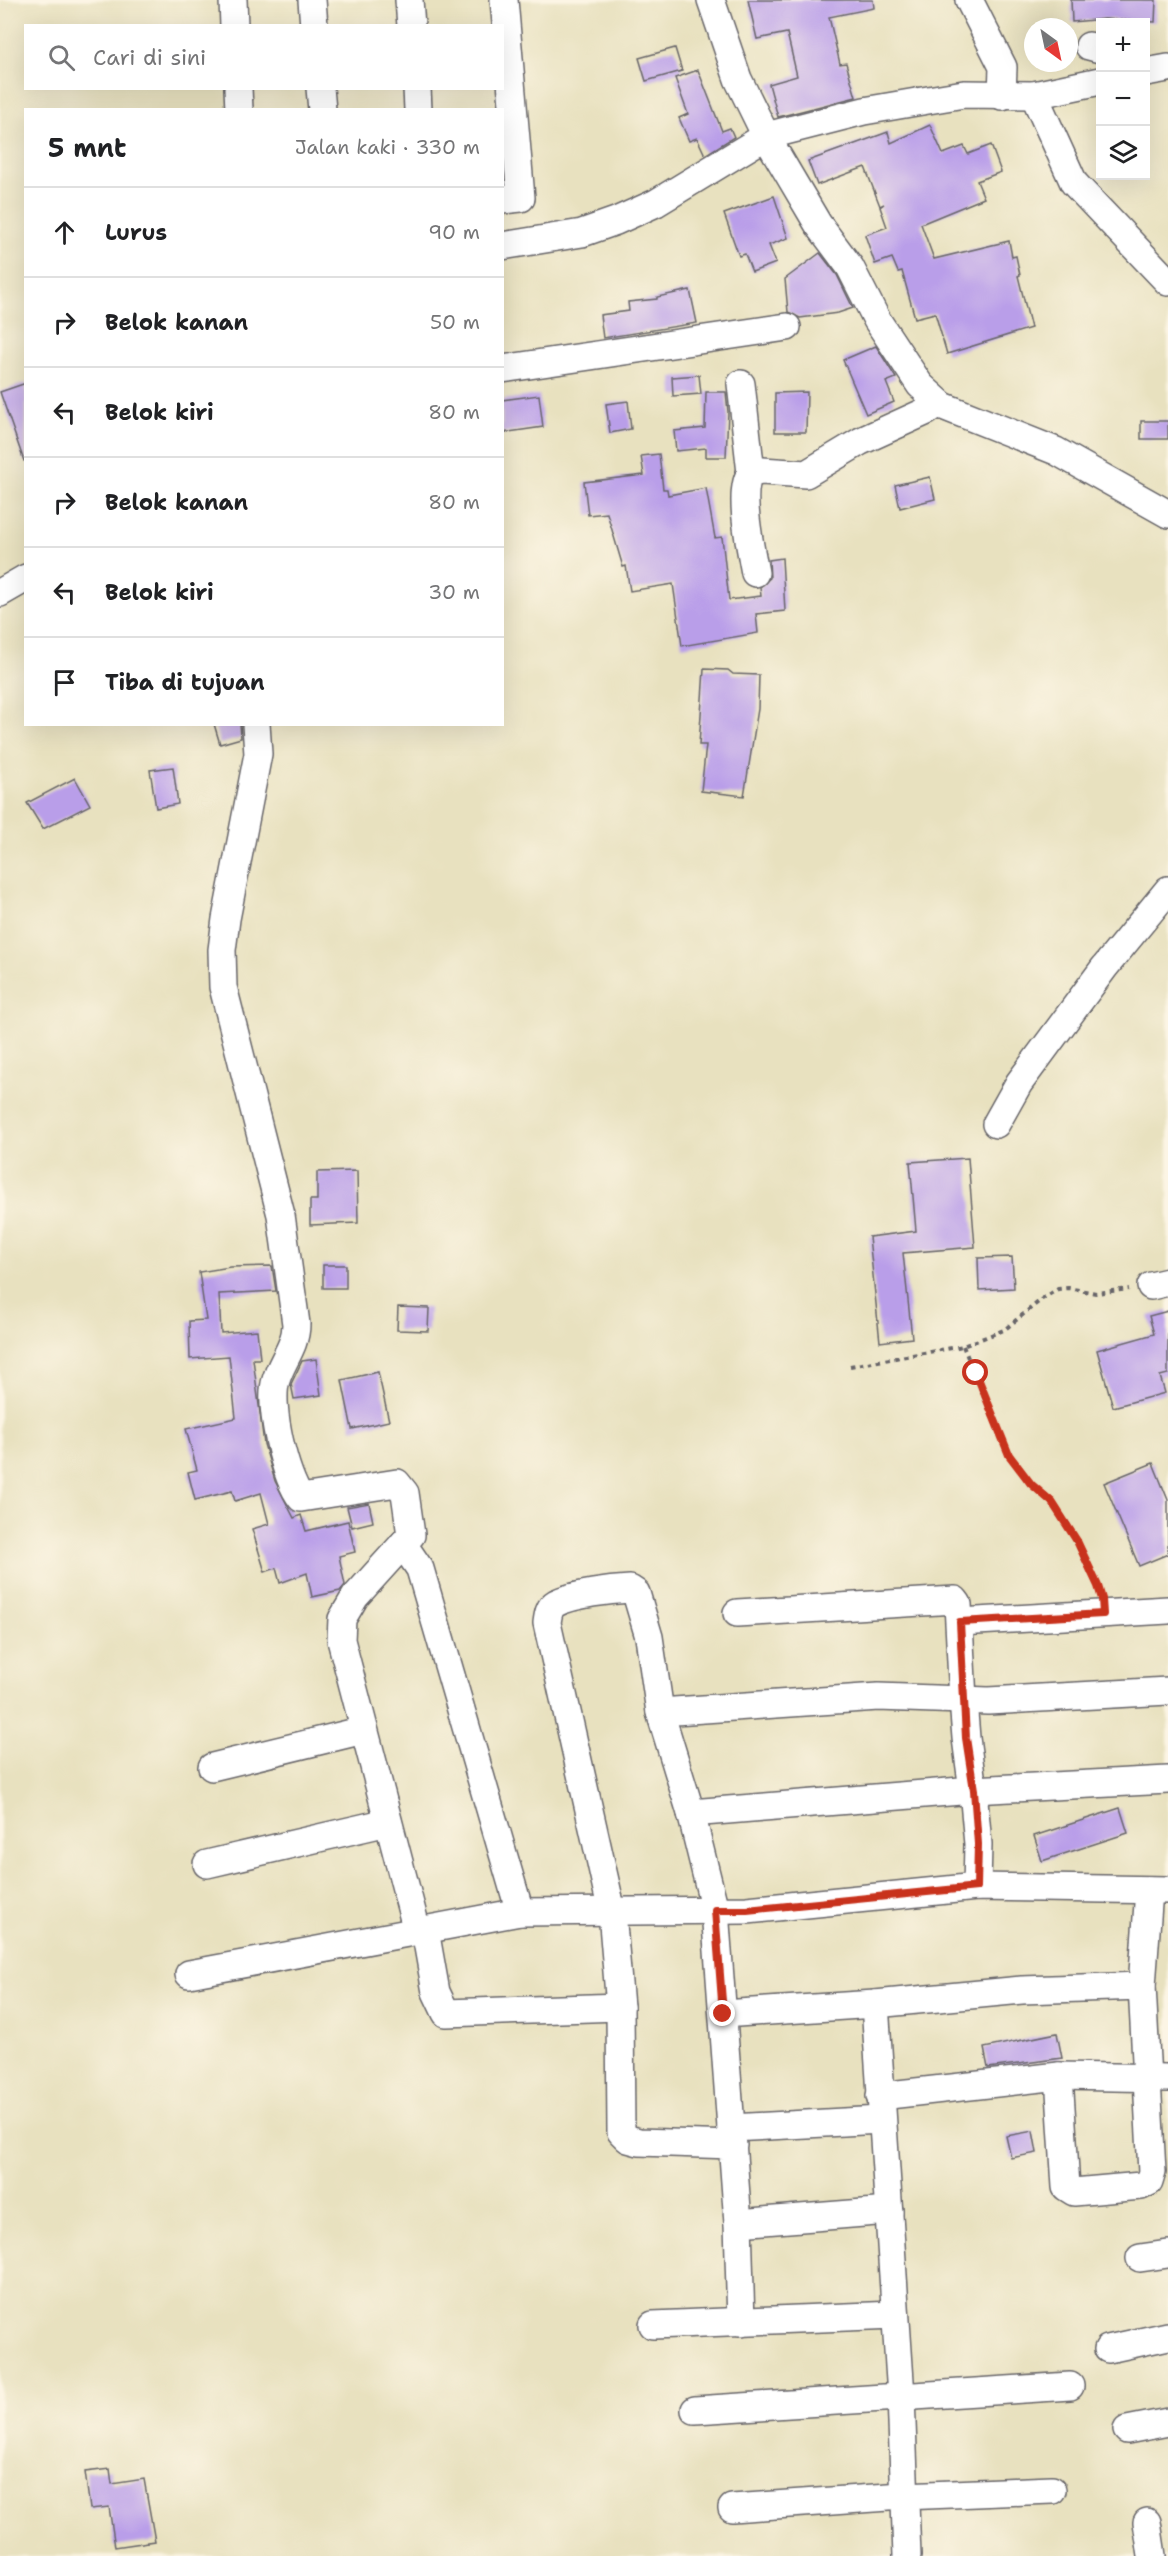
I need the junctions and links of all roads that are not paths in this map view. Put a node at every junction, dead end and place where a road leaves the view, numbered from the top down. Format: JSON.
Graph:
{"nodes":[{"id":1,"x":233,"y":0,"type":"edge"},
{"id":2,"x":312,"y":0,"type":"edge"},
{"id":3,"x":409,"y":0,"type":"edge"},
{"id":4,"x":504,"y":0,"type":"edge"},
{"id":5,"x":711,"y":0,"type":"edge"},
{"id":6,"x":969,"y":0,"type":"edge"},
{"id":7,"x":234,"y":24,"type":"edge"},
{"id":8,"x":314,"y":24,"type":"edge"},
{"id":9,"x":411,"y":24,"type":"edge"},
{"id":10,"x":1168,"y":68,"type":"edge"},
{"id":11,"x":1150,"y":71,"type":"edge"},
{"id":12,"x":1096,"y":82,"type":"edge"},
{"id":13,"x":238,"y":90,"type":"edge"},
{"id":14,"x":320,"y":90,"type":"edge"},
{"id":15,"x":417,"y":90,"type":"edge"},
{"id":16,"x":1034,"y":95,"type":"junction"},
{"id":17,"x":1002,"y":96,"type":"junction"},
{"id":18,"x":239,"y":108,"type":"edge"},
{"id":19,"x":322,"y":108,"type":"edge"},
{"id":20,"x":418,"y":108,"type":"edge"},
{"id":21,"x":766,"y":136,"type":"junction"},
{"id":22,"x":504,"y":200,"type":"edge"},
{"id":23,"x":504,"y":246,"type":"edge"},
{"id":24,"x":1168,"y":282,"type":"edge"},
{"id":25,"x":787,"y":327,"type":"dead end"},
{"id":26,"x":504,"y":369,"type":"edge"},
{"id":27,"x":741,"y":384,"type":"dead end"},
{"id":28,"x":934,"y":400,"type":"junction"},
{"id":29,"x":751,"y":473,"type":"junction"},
{"id":30,"x":1168,"y":514,"type":"edge"},
{"id":31,"x":755,"y":573,"type":"dead end"},
{"id":32,"x":24,"y":579,"type":"edge"},
{"id":33,"x":1,"y":591,"type":"edge"},
{"id":34,"x":256,"y":726,"type":"edge"},
{"id":35,"x":1168,"y":890,"type":"edge"},
{"id":36,"x":996,"y":1124,"type":"dead end"},
{"id":37,"x":404,"y":1544,"type":"junction"},
{"id":38,"x":1168,"y":1610,"type":"edge"},
{"id":39,"x":737,"y":1614,"type":"dead end"},
{"id":40,"x":960,"y":1622,"type":"junction"},
{"id":41,"x":1168,"y":1691,"type":"edge"},
{"id":42,"x":963,"y":1700,"type":"junction"},
{"id":43,"x":660,"y":1712,"type":"junction"},
{"id":44,"x":364,"y":1730,"type":"junction"},
{"id":45,"x":212,"y":1767,"type":"dead end"},
{"id":46,"x":1168,"y":1780,"type":"edge"},
{"id":47,"x":974,"y":1790,"type":"junction"},
{"id":48,"x":691,"y":1813,"type":"junction"},
{"id":49,"x":388,"y":1822,"type":"junction"},
{"id":50,"x":207,"y":1864,"type":"dead end"},
{"id":51,"x":977,"y":1887,"type":"junction"},
{"id":52,"x":1158,"y":1890,"type":"edge"},
{"id":53,"x":715,"y":1910,"type":"junction"},
{"id":54,"x":520,"y":1912,"type":"junction"},
{"id":55,"x":612,"y":1912,"type":"junction"},
{"id":56,"x":421,"y":1931,"type":"junction"},
{"id":57,"x":189,"y":1974,"type":"dead end"},
{"id":58,"x":1143,"y":1986,"type":"junction"},
{"id":59,"x":876,"y":2004,"type":"junction"},
{"id":60,"x":620,"y":2007,"type":"junction"},
{"id":61,"x":723,"y":2014,"type":"junction"},
{"id":62,"x":1059,"y":2076,"type":"junction"},
{"id":63,"x":1157,"y":2078,"type":"edge"},
{"id":64,"x":881,"y":2108,"type":"junction"},
{"id":65,"x":732,"y":2136,"type":"junction"},
{"id":66,"x":889,"y":2211,"type":"junction"},
{"id":67,"x":738,"y":2223,"type":"junction"},
{"id":68,"x":1168,"y":2254,"type":"edge"},
{"id":69,"x":1140,"y":2258,"type":"dead end"},
{"id":70,"x":895,"y":2315,"type":"junction"},
{"id":71,"x":741,"y":2322,"type":"junction"},
{"id":72,"x":653,"y":2325,"type":"dead end"},
{"id":73,"x":1168,"y":2336,"type":"edge"},
{"id":74,"x":1108,"y":2349,"type":"dead end"},
{"id":75,"x":1070,"y":2386,"type":"dead end"},
{"id":76,"x":901,"y":2396,"type":"junction"},
{"id":77,"x":695,"y":2410,"type":"dead end"},
{"id":78,"x":1168,"y":2422,"type":"edge"},
{"id":79,"x":1127,"y":2430,"type":"dead end"},
{"id":80,"x":1052,"y":2490,"type":"dead end"},
{"id":81,"x":903,"y":2496,"type":"junction"},
{"id":82,"x":732,"y":2508,"type":"dead end"},
{"id":83,"x":1147,"y":2522,"type":"dead end"},
{"id":84,"x":907,"y":2556,"type":"edge"},
{"id":85,"x":1152,"y":2556,"type":"edge"}],
"edges":[{"from":1,"to":7,"type":"street"},
{"from":2,"to":8,"type":"street"},
{"from":3,"to":9,"type":"street"},
{"from":4,"to":22,"type":"street"},
{"from":5,"to":21,"type":"street"},
{"from":6,"to":17,"type":"street"},
{"from":10,"to":11,"type":"street"},
{"from":12,"to":16,"type":"street"},
{"from":13,"to":18,"type":"street"},
{"from":14,"to":19,"type":"street"},
{"from":15,"to":20,"type":"street"},
{"from":16,"to":17,"type":"street"},
{"from":16,"to":24,"type":"street"},
{"from":17,"to":21,"type":"street"},
{"from":21,"to":23,"type":"street"},
{"from":21,"to":28,"type":"street"},
{"from":25,"to":26,"type":"street"},
{"from":27,"to":29,"type":"street"},
{"from":28,"to":29,"type":"street"},
{"from":28,"to":30,"type":"street"},
{"from":29,"to":31,"type":"street"},
{"from":32,"to":33,"type":"street"},
{"from":34,"to":37,"type":"street"},
{"from":35,"to":36,"type":"street"},
{"from":37,"to":44,"type":"street"},
{"from":37,"to":54,"type":"street"},
{"from":38,"to":40,"type":"street"},
{"from":39,"to":40,"type":"street"},
{"from":40,"to":42,"type":"street"},
{"from":41,"to":42,"type":"street"},
{"from":42,"to":43,"type":"street"},
{"from":42,"to":47,"type":"street"},
{"from":43,"to":48,"type":"street"},
{"from":43,"to":55,"type":"street"},
{"from":44,"to":45,"type":"street"},
{"from":44,"to":49,"type":"street"},
{"from":46,"to":47,"type":"street"},
{"from":47,"to":48,"type":"street"},
{"from":47,"to":51,"type":"street"},
{"from":48,"to":53,"type":"street"},
{"from":49,"to":50,"type":"street"},
{"from":49,"to":56,"type":"street"},
{"from":51,"to":52,"type":"street"},
{"from":51,"to":53,"type":"street"},
{"from":52,"to":58,"type":"street"},
{"from":53,"to":55,"type":"street"},
{"from":53,"to":61,"type":"street"},
{"from":54,"to":55,"type":"street"},
{"from":54,"to":56,"type":"street"},
{"from":55,"to":60,"type":"street"},
{"from":56,"to":57,"type":"street"},
{"from":56,"to":60,"type":"street"},
{"from":58,"to":59,"type":"street"},
{"from":58,"to":63,"type":"street"},
{"from":59,"to":61,"type":"street"},
{"from":59,"to":64,"type":"street"},
{"from":60,"to":65,"type":"street"},
{"from":61,"to":65,"type":"street"},
{"from":62,"to":63,"type":"street"},
{"from":62,"to":63,"type":"street"},
{"from":62,"to":64,"type":"street"},
{"from":64,"to":65,"type":"street"},
{"from":64,"to":66,"type":"street"},
{"from":65,"to":67,"type":"street"},
{"from":66,"to":67,"type":"street"},
{"from":66,"to":70,"type":"street"},
{"from":67,"to":71,"type":"street"},
{"from":68,"to":69,"type":"street"},
{"from":70,"to":71,"type":"street"},
{"from":70,"to":76,"type":"street"},
{"from":71,"to":72,"type":"street"},
{"from":73,"to":74,"type":"street"},
{"from":75,"to":76,"type":"street"},
{"from":76,"to":77,"type":"street"},
{"from":76,"to":81,"type":"street"},
{"from":78,"to":79,"type":"street"},
{"from":80,"to":81,"type":"street"},
{"from":81,"to":82,"type":"street"},
{"from":81,"to":84,"type":"street"},
{"from":83,"to":85,"type":"street"}]}
